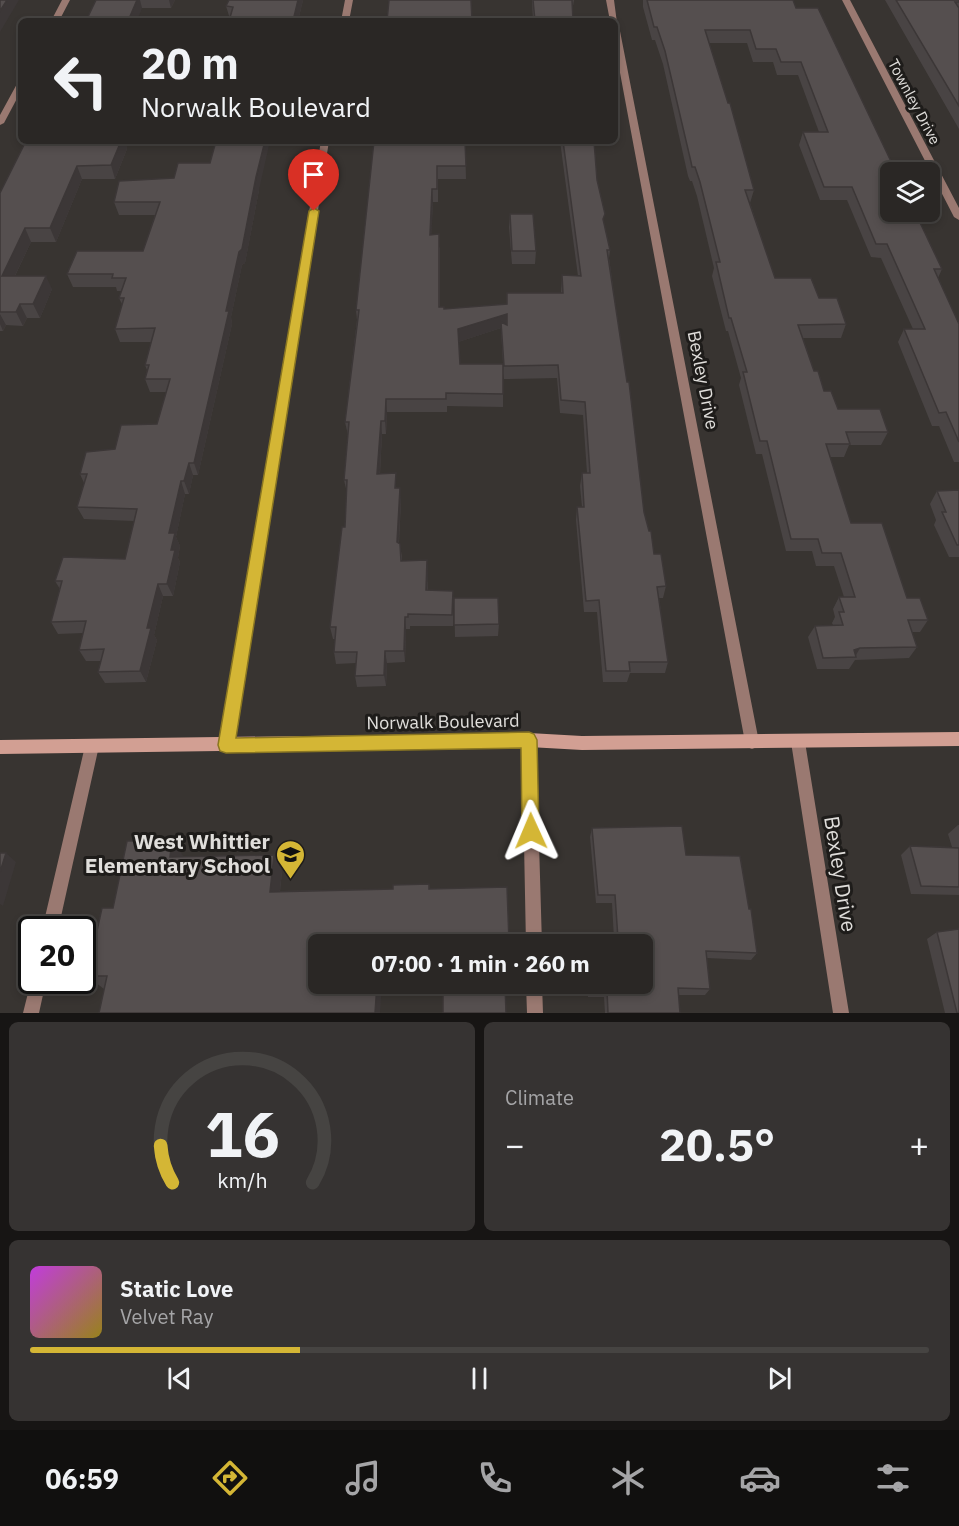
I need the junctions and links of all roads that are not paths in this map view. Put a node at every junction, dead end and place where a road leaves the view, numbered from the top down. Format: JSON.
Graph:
{"nodes":[{"id":1,"x":66,"y":0,"type":"edge"},
{"id":2,"x":348,"y":0,"type":"edge"},
{"id":3,"x":610,"y":0,"type":"edge"},
{"id":4,"x":846,"y":0,"type":"edge"},
{"id":5,"x":57,"y":18,"type":"edge"},
{"id":6,"x":345,"y":18,"type":"edge"},
{"id":7,"x":613,"y":18,"type":"edge"},
{"id":8,"x":618,"y":42,"type":"edge"},
{"id":9,"x":18,"y":89,"type":"edge"},
{"id":10,"x":2,"y":117,"type":"edge"},
{"id":11,"x":325,"y":144,"type":"edge"},
{"id":12,"x":959,"y":217,"type":"edge"},
{"id":13,"x":959,"y":739,"type":"edge"},
{"id":14,"x":529,"y":740,"type":"junction"},
{"id":15,"x":752,"y":742,"type":"junction"},
{"id":16,"x":798,"y":742,"type":"junction"},
{"id":17,"x":226,"y":745,"type":"junction"},
{"id":18,"x":92,"y":746,"type":"junction"},
{"id":19,"x":0,"y":747,"type":"edge"},
{"id":20,"x":53,"y":916,"type":"edge"},
{"id":21,"x":534,"y":934,"type":"edge"},
{"id":22,"x":35,"y":994,"type":"edge"},
{"id":23,"x":534,"y":994,"type":"edge"},
{"id":24,"x":31,"y":1013,"type":"edge"},
{"id":25,"x":535,"y":1013,"type":"edge"},
{"id":26,"x":841,"y":1013,"type":"edge"}],
"edges":[{"from":1,"to":5,"type":"street"},
{"from":2,"to":6,"type":"street"},
{"from":3,"to":7,"type":"street"},
{"from":4,"to":12,"type":"street","name":"Townley Drive"},
{"from":8,"to":15,"type":"street","name":"Bexley Drive"},
{"from":9,"to":10,"type":"street"},
{"from":11,"to":17,"type":"street"},
{"from":13,"to":16,"type":"main road","name":"Norwalk Boulevard"},
{"from":14,"to":15,"type":"main road","name":"Norwalk Boulevard"},
{"from":14,"to":17,"type":"main road","name":"Norwalk Boulevard"},
{"from":14,"to":21,"type":"street"},
{"from":15,"to":16,"type":"main road","name":"Norwalk Boulevard"},
{"from":16,"to":26,"type":"street","name":"Bexley Drive"},
{"from":17,"to":18,"type":"main road","name":"Norwalk Boulevard"},
{"from":18,"to":19,"type":"main road","name":"Norwalk Boulevard"},
{"from":18,"to":20,"type":"street"},
{"from":22,"to":24,"type":"street"},
{"from":23,"to":25,"type":"street"}]}
